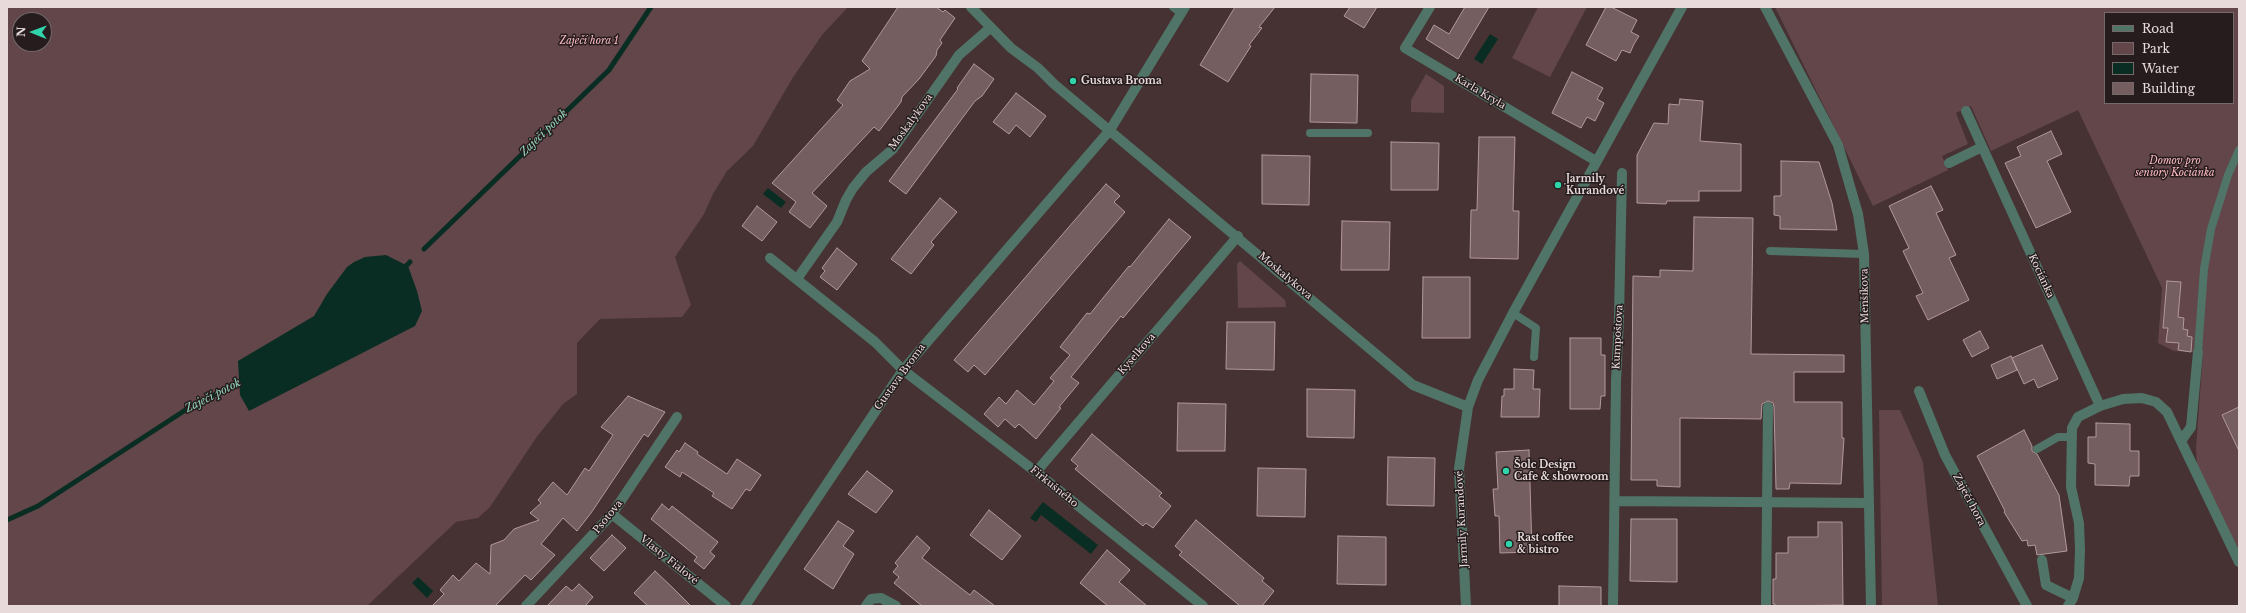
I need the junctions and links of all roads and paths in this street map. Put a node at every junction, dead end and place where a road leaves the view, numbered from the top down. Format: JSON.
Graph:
{"nodes":[{"id":1,"x":971,"y":7,"type":"edge"},
{"id":2,"x":1430,"y":7,"type":"edge"},
{"id":3,"x":1682,"y":7,"type":"edge"},
{"id":4,"x":1765,"y":7,"type":"edge"},
{"id":5,"x":1180,"y":9,"type":"edge"},
{"id":6,"x":990,"y":28,"type":"junction"},
{"id":7,"x":1966,"y":111,"type":"dead end"},
{"id":8,"x":1110,"y":130,"type":"junction"},
{"id":9,"x":1310,"y":133,"type":"dead end"},
{"id":10,"x":1368,"y":133,"type":"dead end"},
{"id":11,"x":1982,"y":147,"type":"junction"},
{"id":12,"x":2239,"y":150,"type":"edge"},
{"id":13,"x":1596,"y":161,"type":"junction"},
{"id":14,"x":1950,"y":163,"type":"dead end"},
{"id":15,"x":1622,"y":173,"type":"dead end"},
{"id":16,"x":1238,"y":236,"type":"junction"},
{"id":17,"x":1770,"y":251,"type":"dead end"},
{"id":18,"x":1864,"y":254,"type":"junction"},
{"id":19,"x":770,"y":258,"type":"dead end"},
{"id":20,"x":797,"y":279,"type":"junction"},
{"id":21,"x":1512,"y":314,"type":"junction"},
{"id":22,"x":2198,"y":352,"type":"joint"},
{"id":23,"x":1534,"y":357,"type":"dead end"},
{"id":24,"x":903,"y":370,"type":"junction"},
{"id":25,"x":1919,"y":391,"type":"dead end"},
{"id":26,"x":2100,"y":406,"type":"junction"},
{"id":27,"x":1468,"y":407,"type":"junction"},
{"id":28,"x":1768,"y":407,"type":"dead end"},
{"id":29,"x":677,"y":417,"type":"dead end"},
{"id":30,"x":2072,"y":437,"type":"junction"},
{"id":31,"x":2181,"y":441,"type":"junction"},
{"id":32,"x":2037,"y":449,"type":"dead end"},
{"id":33,"x":1036,"y":472,"type":"junction"},
{"id":34,"x":1616,"y":501,"type":"junction"},
{"id":35,"x":1768,"y":502,"type":"junction"},
{"id":36,"x":1869,"y":503,"type":"junction"},
{"id":37,"x":612,"y":514,"type":"junction"},
{"id":38,"x":2042,"y":560,"type":"dead end"},
{"id":39,"x":2239,"y":562,"type":"edge"},
{"id":40,"x":2070,"y":602,"type":"edge"},
{"id":41,"x":526,"y":606,"type":"edge"},
{"id":42,"x":726,"y":606,"type":"edge"},
{"id":43,"x":745,"y":606,"type":"edge"},
{"id":44,"x":866,"y":606,"type":"edge"},
{"id":45,"x":896,"y":606,"type":"edge"},
{"id":46,"x":1203,"y":606,"type":"edge"},
{"id":47,"x":1466,"y":606,"type":"edge"},
{"id":48,"x":1613,"y":606,"type":"edge"},
{"id":49,"x":1766,"y":606,"type":"edge"},
{"id":50,"x":1871,"y":606,"type":"edge"},
{"id":51,"x":2027,"y":606,"type":"edge"}],
"edges":[{"from":1,"to":6,"type":"street"},
{"from":2,"to":13,"type":"street","name":"Karla Kryla"},
{"from":3,"to":13,"type":"street","name":"Jarmily Kurandové"},
{"from":4,"to":18,"type":"street","name":"Menšíkova"},
{"from":5,"to":8,"type":"street","name":"Gustava Broma"},
{"from":6,"to":8,"type":"street"},
{"from":6,"to":20,"type":"street","name":"Moskalykova"},
{"from":7,"to":11,"type":"street","name":"Kociánka"},
{"from":8,"to":16,"type":"street","name":"Moskalykova"},
{"from":8,"to":24,"type":"street","name":"Gustava Broma"},
{"from":9,"to":10,"type":"lane"},
{"from":11,"to":14,"type":"street"},
{"from":11,"to":26,"type":"street","name":"Kociánka"},
{"from":12,"to":22,"type":"lane"},
{"from":13,"to":21,"type":"street","name":"Jarmily Kurandové"},
{"from":15,"to":34,"type":"street","name":"Kumpoštova"},
{"from":16,"to":27,"type":"street","name":"Moskalykova"},
{"from":16,"to":33,"type":"street","name":"Kyselkova"},
{"from":17,"to":18,"type":"lane"},
{"from":18,"to":36,"type":"street","name":"Menšíkova"},
{"from":19,"to":20,"type":"street"},
{"from":20,"to":24,"type":"street"},
{"from":21,"to":23,"type":"lane"},
{"from":21,"to":27,"type":"street","name":"Jarmily Kurandové"},
{"from":22,"to":31,"type":"street"},
{"from":24,"to":33,"type":"street","name":"Firkušného"},
{"from":24,"to":43,"type":"street","name":"Gustava Broma"},
{"from":25,"to":51,"type":"street","name":"Zaječí hora"},
{"from":26,"to":30,"type":"street"},
{"from":26,"to":31,"type":"street"},
{"from":27,"to":47,"type":"street","name":"Jarmily Kurandové"},
{"from":28,"to":35,"type":"street"},
{"from":29,"to":37,"type":"street","name":"Psotova"},
{"from":30,"to":32,"type":"lane"},
{"from":30,"to":40,"type":"street"},
{"from":31,"to":39,"type":"street"},
{"from":33,"to":46,"type":"street","name":"Firkušného"},
{"from":34,"to":35,"type":"street"},
{"from":34,"to":48,"type":"street","name":"Kumpoštova"},
{"from":35,"to":36,"type":"street"},
{"from":35,"to":49,"type":"street"},
{"from":36,"to":50,"type":"street","name":"Menšíkova"},
{"from":37,"to":41,"type":"street","name":"Psotova"},
{"from":37,"to":42,"type":"street","name":"Vlasty Fialové"},
{"from":38,"to":40,"type":"street"},
{"from":44,"to":45,"type":"street"}]}
